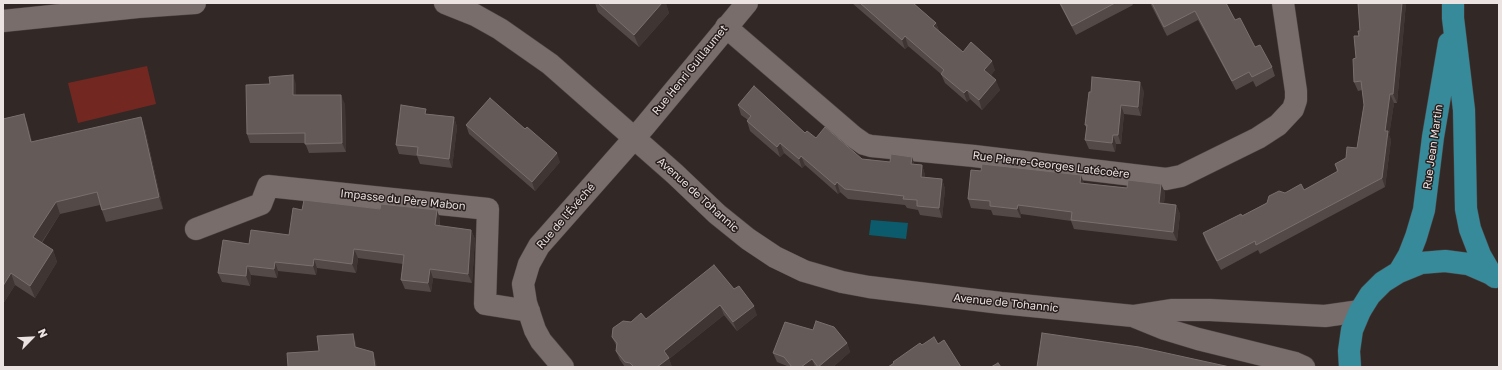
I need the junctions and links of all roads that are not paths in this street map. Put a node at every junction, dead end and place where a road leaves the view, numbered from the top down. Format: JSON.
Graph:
{"nodes":[{"id":1,"x":195,"y":3,"type":"edge"},
{"id":2,"x":445,"y":3,"type":"edge"},
{"id":3,"x":747,"y":3,"type":"edge"},
{"id":4,"x":1283,"y":3,"type":"edge"},
{"id":5,"x":1453,"y":10,"type":"edge"},
{"id":6,"x":3,"y":21,"type":"edge"},
{"id":7,"x":726,"y":27,"type":"junction"},
{"id":8,"x":634,"y":138,"type":"junction"},
{"id":9,"x":196,"y":229,"type":"dead end"},
{"id":10,"x":1399,"y":272,"type":"junction"},
{"id":11,"x":1495,"y":277,"type":"edge"},
{"id":12,"x":529,"y":311,"type":"junction"},
{"id":13,"x":1360,"y":311,"type":"junction"},
{"id":14,"x":1133,"y":316,"type":"junction"},
{"id":15,"x":563,"y":367,"type":"edge"},
{"id":16,"x":1304,"y":367,"type":"edge"},
{"id":17,"x":1350,"y":367,"type":"edge"}],
"edges":[{"from":1,"to":6,"type":"street"},
{"from":2,"to":8,"type":"street","name":"Avenue de Tohannic"},
{"from":3,"to":7,"type":"street","name":"Rue Henri Guillaumet"},
{"from":4,"to":7,"type":"street","name":"Rue Pierre-Georges Latécoère"},
{"from":5,"to":10,"type":"main road","name":"Rue Jean Martin"},
{"from":5,"to":11,"type":"main road","name":"Rue Jean Martin"},
{"from":7,"to":8,"type":"street","name":"Rue Henri Guillaumet"},
{"from":8,"to":12,"type":"street","name":"Rue de l'Évéché"},
{"from":8,"to":14,"type":"street","name":"Avenue de Tohannic"},
{"from":9,"to":12,"type":"street","name":"Impasse du Père Mabon"},
{"from":10,"to":11,"type":"main road"},
{"from":10,"to":13,"type":"main road"},
{"from":12,"to":15,"type":"street","name":"Rue de l'Évéché"},
{"from":13,"to":14,"type":"street","name":"Avenue de Tohannic"},
{"from":13,"to":17,"type":"main road"},
{"from":14,"to":16,"type":"street","name":"Avenue de Tohannic"}]}
